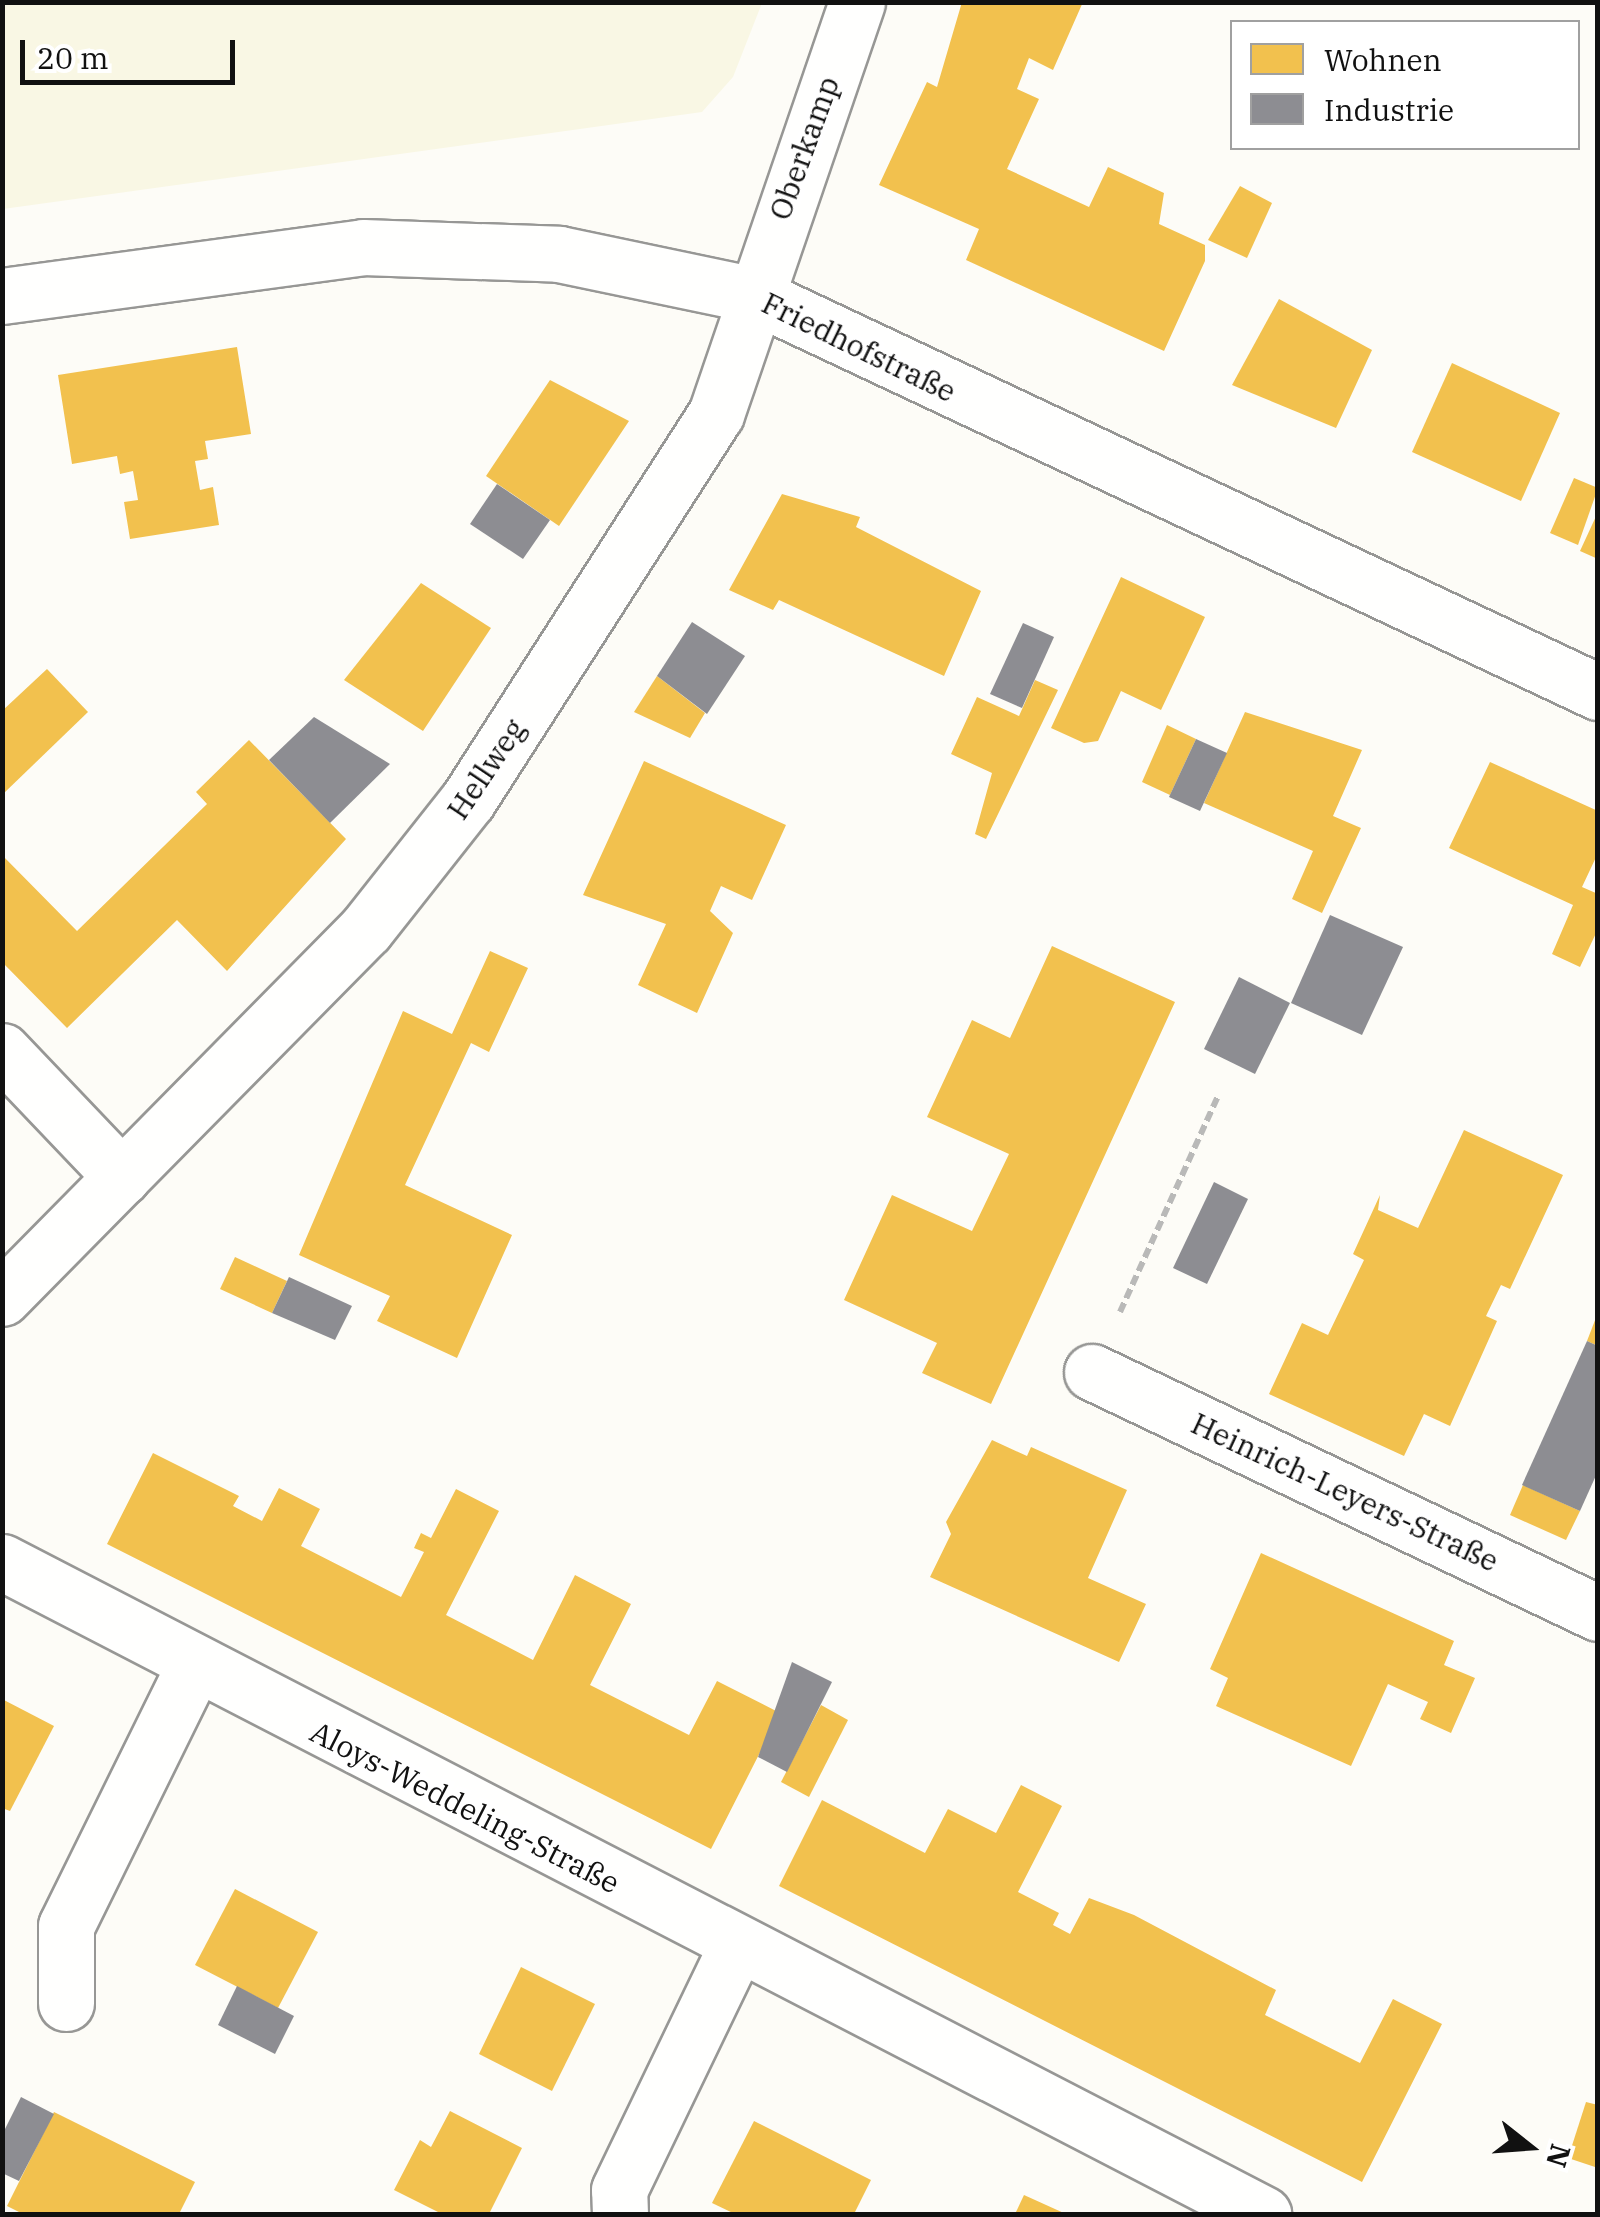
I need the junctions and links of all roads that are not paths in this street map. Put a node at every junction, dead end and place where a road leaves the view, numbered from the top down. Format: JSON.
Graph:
{"nodes":[{"id":1,"x":857,"y":2,"type":"edge"},
{"id":2,"x":751,"y":294,"type":"junction"},
{"id":3,"x":2,"y":296,"type":"edge"},
{"id":4,"x":1598,"y":692,"type":"edge"},
{"id":5,"x":2,"y":1051,"type":"edge"},
{"id":6,"x":122,"y":1177,"type":"junction"},
{"id":7,"x":2,"y":1298,"type":"edge"},
{"id":8,"x":1092,"y":1372,"type":"road end"},
{"id":9,"x":2,"y":1562,"type":"edge"},
{"id":10,"x":1598,"y":1613,"type":"edge"},
{"id":11,"x":194,"y":1666,"type":"junction"},
{"id":12,"x":736,"y":1947,"type":"junction"},
{"id":13,"x":66,"y":2003,"type":"dead end"},
{"id":14,"x":620,"y":2214,"type":"edge"},
{"id":15,"x":1263,"y":2214,"type":"edge"}],
"edges":[{"from":1,"to":2,"type":"street","name":"Oberkamp"},
{"from":2,"to":3,"type":"street","name":"Friedhofstraße"},
{"from":2,"to":4,"type":"street","name":"Friedhofstraße"},
{"from":2,"to":6,"type":"street","name":"Hellweg"},
{"from":5,"to":6,"type":"street"},
{"from":6,"to":7,"type":"street","name":"Hellweg"},
{"from":8,"to":10,"type":"street","name":"Heinrich-Leyers-Straße"},
{"from":9,"to":11,"type":"street","name":"Aloys-Weddeling-Straße"},
{"from":11,"to":12,"type":"street","name":"Aloys-Weddeling-Straße"},
{"from":11,"to":13,"type":"street"},
{"from":12,"to":14,"type":"street"},
{"from":12,"to":15,"type":"street","name":"Aloys-Weddeling-Straße"}]}
